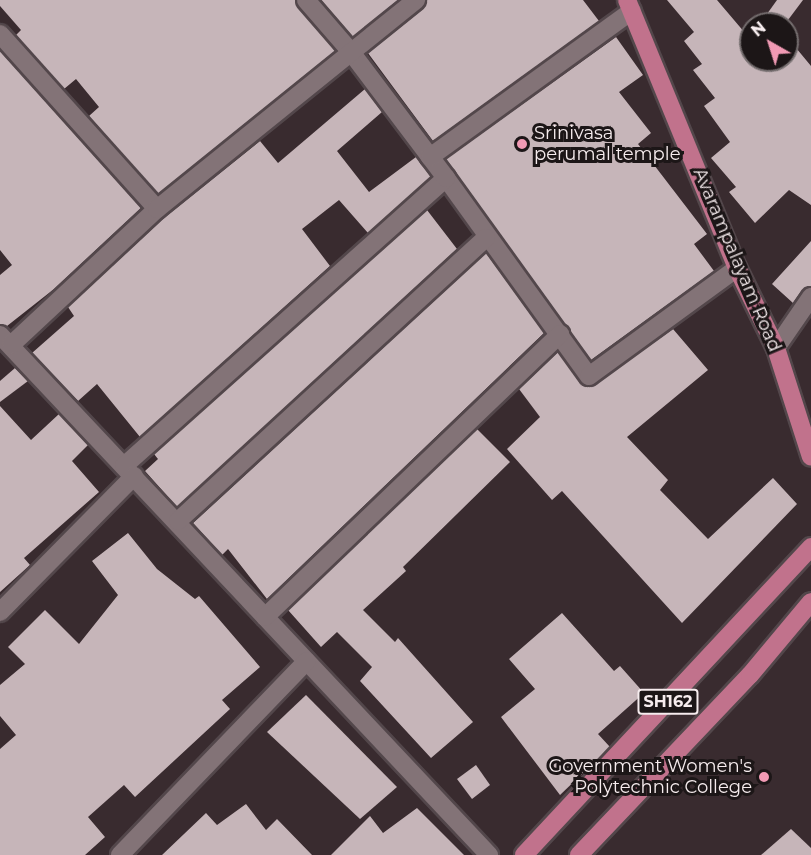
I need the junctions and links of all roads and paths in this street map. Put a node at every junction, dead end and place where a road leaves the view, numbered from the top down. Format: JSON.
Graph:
{"nodes":[{"id":1,"x":306,"y":0,"type":"edge"},
{"id":2,"x":416,"y":0,"type":"edge"},
{"id":3,"x":630,"y":5,"type":"edge"},
{"id":4,"x":0,"y":34,"type":"edge"},
{"id":5,"x":351,"y":52,"type":"junction"},
{"id":6,"x":430,"y":157,"type":"junction"},
{"id":7,"x":446,"y":178,"type":"junction"},
{"id":8,"x":157,"y":209,"type":"junction"},
{"id":9,"x":486,"y":238,"type":"junction"},
{"id":10,"x":737,"y":268,"type":"junction"},
{"id":11,"x":811,"y":297,"type":"edge"},
{"id":12,"x":560,"y":334,"type":"junction"},
{"id":13,"x":5,"y":340,"type":"edge"},
{"id":14,"x":776,"y":348,"type":"junction"},
{"id":15,"x":792,"y":398,"type":"junction"},
{"id":16,"x":811,"y":421,"type":"edge"},
{"id":17,"x":811,"y":457,"type":"edge"},
{"id":18,"x":129,"y":471,"type":"junction"},
{"id":19,"x":177,"y":521,"type":"junction"},
{"id":20,"x":811,"y":546,"type":"edge"},
{"id":21,"x":811,"y":602,"type":"edge"},
{"id":22,"x":0,"y":612,"type":"edge"},
{"id":23,"x":265,"y":617,"type":"junction"},
{"id":24,"x":307,"y":661,"type":"junction"},
{"id":25,"x":120,"y":855,"type":"edge"},
{"id":26,"x":489,"y":855,"type":"edge"},
{"id":27,"x":524,"y":855,"type":"edge"},
{"id":28,"x":579,"y":855,"type":"edge"}],
"edges":[{"from":1,"to":5,"type":"street"},
{"from":2,"to":5,"type":"street"},
{"from":3,"to":6,"type":"street"},
{"from":3,"to":10,"type":"main road","name":"Avarampalayam Road"},
{"from":4,"to":8,"type":"street"},
{"from":5,"to":6,"type":"street"},
{"from":5,"to":8,"type":"street"},
{"from":6,"to":7,"type":"street"},
{"from":7,"to":9,"type":"street"},
{"from":7,"to":18,"type":"street"},
{"from":8,"to":13,"type":"street"},
{"from":9,"to":12,"type":"street"},
{"from":9,"to":19,"type":"street"},
{"from":10,"to":12,"type":"street"},
{"from":10,"to":14,"type":"main road","name":"Avarampalayam Road"},
{"from":11,"to":14,"type":"street"},
{"from":12,"to":23,"type":"street"},
{"from":13,"to":18,"type":"street"},
{"from":14,"to":15,"type":"main road","name":"Avarampalayam Road"},
{"from":15,"to":16,"type":"main road"},
{"from":15,"to":17,"type":"main road","name":"Avarampalayam Road"},
{"from":18,"to":19,"type":"street"},
{"from":18,"to":22,"type":"street"},
{"from":19,"to":23,"type":"street"},
{"from":20,"to":27,"type":"main road","number":"SH162"},
{"from":21,"to":28,"type":"main road","number":"SH162"},
{"from":23,"to":24,"type":"street"},
{"from":24,"to":25,"type":"street"},
{"from":24,"to":26,"type":"street"}]}
